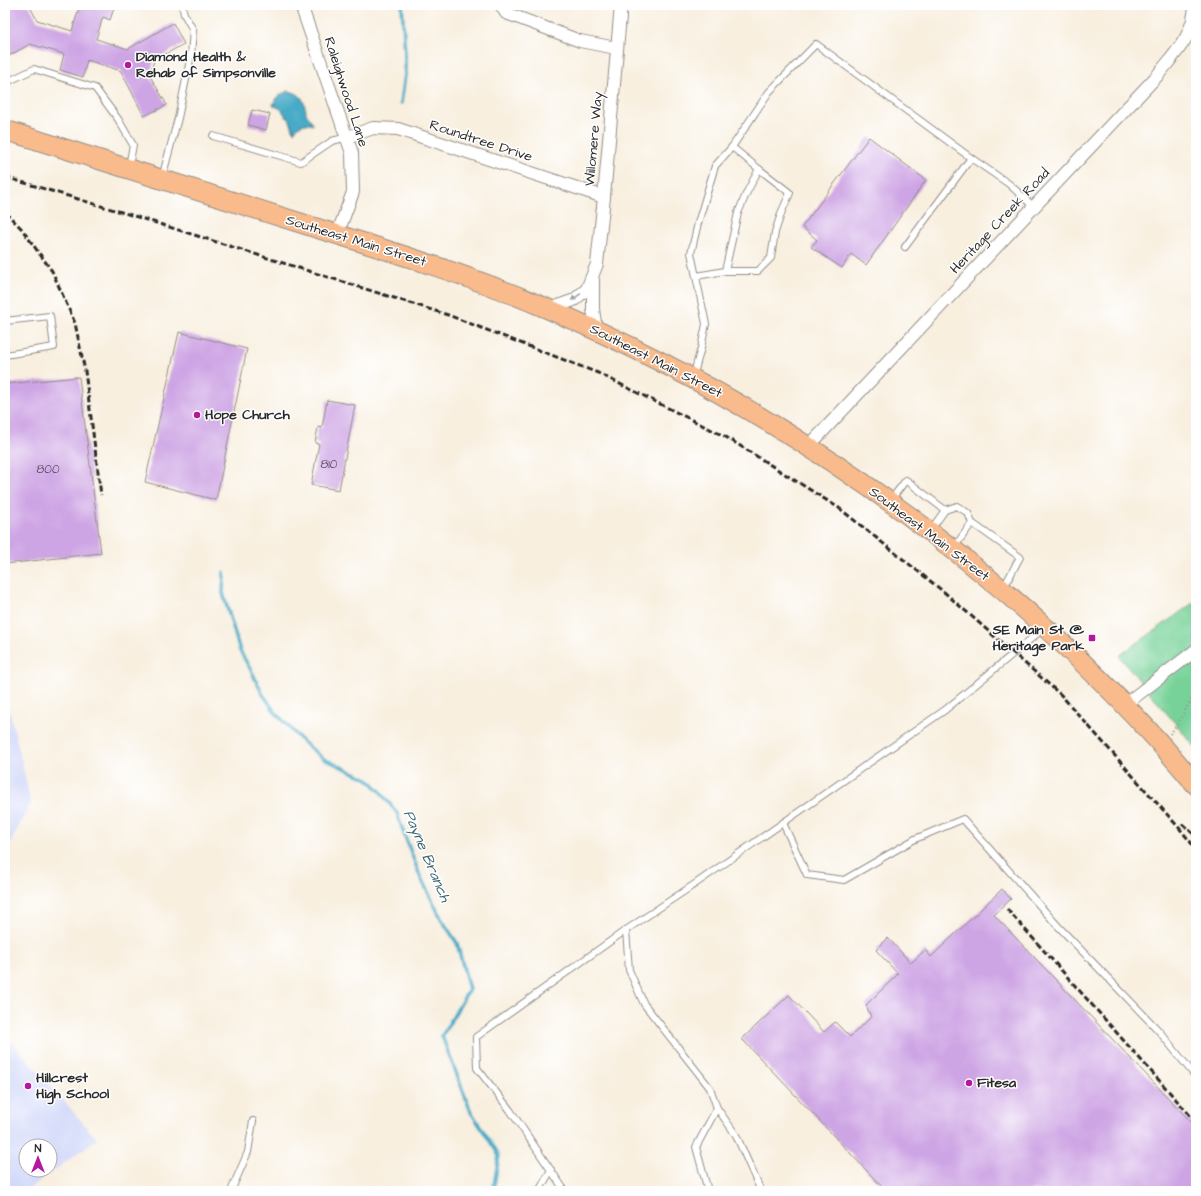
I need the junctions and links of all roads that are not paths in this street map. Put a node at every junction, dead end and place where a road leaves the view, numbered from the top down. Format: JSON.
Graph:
{"nodes":[{"id":1,"x":182,"y":5,"type":"edge"},
{"id":2,"x":301,"y":5,"type":"edge"},
{"id":3,"x":501,"y":5,"type":"edge"},
{"id":4,"x":620,"y":5,"type":"edge"},
{"id":5,"x":1195,"y":5,"type":"edge"},
{"id":6,"x":616,"y":48,"type":"junction"},
{"id":7,"x":5,"y":83,"type":"edge"},
{"id":8,"x":5,"y":130,"type":"edge"},
{"id":9,"x":213,"y":136,"type":"dead end"},
{"id":10,"x":348,"y":137,"type":"junction"},
{"id":11,"x":732,"y":147,"type":"junction"},
{"id":12,"x":971,"y":158,"type":"junction"},
{"id":13,"x":128,"y":169,"type":"junction"},
{"id":14,"x":759,"y":169,"type":"junction"},
{"id":15,"x":162,"y":180,"type":"junction"},
{"id":16,"x":604,"y":197,"type":"junction"},
{"id":17,"x":1034,"y":207,"type":"junction"},
{"id":18,"x":337,"y":235,"type":"junction"},
{"id":19,"x":905,"y":247,"type":"dead end"},
{"id":20,"x":725,"y":271,"type":"junction"},
{"id":21,"x":594,"y":275,"type":"junction"},
{"id":22,"x":696,"y":276,"type":"junction"},
{"id":23,"x":550,"y":309,"type":"junction"},
{"id":24,"x":5,"y":321,"type":"edge"},
{"id":25,"x":596,"y":330,"type":"junction"},
{"id":26,"x":5,"y":354,"type":"edge"},
{"id":27,"x":692,"y":379,"type":"junction"},
{"id":28,"x":808,"y":446,"type":"junction"},
{"id":29,"x":889,"y":502,"type":"junction"},
{"id":30,"x":945,"y":510,"type":"junction"},
{"id":31,"x":972,"y":523,"type":"junction"},
{"id":32,"x":930,"y":531,"type":"junction"},
{"id":33,"x":953,"y":550,"type":"junction"},
{"id":34,"x":1003,"y":591,"type":"junction"},
{"id":35,"x":1044,"y":628,"type":"junction"},
{"id":36,"x":1196,"y":650,"type":"edge"},
{"id":37,"x":1124,"y":705,"type":"junction"},
{"id":38,"x":1196,"y":785,"type":"edge"},
{"id":39,"x":783,"y":823,"type":"junction"},
{"id":40,"x":626,"y":930,"type":"junction"},
{"id":41,"x":1196,"y":1077,"type":"edge"},
{"id":42,"x":717,"y":1108,"type":"junction"},
{"id":43,"x":253,"y":1121,"type":"dead end"},
{"id":44,"x":551,"y":1170,"type":"junction"},
{"id":45,"x":232,"y":1191,"type":"edge"},
{"id":46,"x":539,"y":1191,"type":"edge"},
{"id":47,"x":565,"y":1191,"type":"edge"},
{"id":48,"x":708,"y":1191,"type":"edge"},
{"id":49,"x":762,"y":1191,"type":"edge"}],
"edges":[{"from":1,"to":15,"type":"lane"},
{"from":2,"to":10,"type":"street","name":"Raleighwood Lane"},
{"from":3,"to":6,"type":"street"},
{"from":4,"to":6,"type":"street","name":"Willomere Way"},
{"from":5,"to":17,"type":"street","name":"Heritage Creek Road"},
{"from":6,"to":16,"type":"street","name":"Willomere Way"},
{"from":7,"to":13,"type":"lane"},
{"from":8,"to":13,"type":"main road","name":"Southeast Main Street"},
{"from":9,"to":10,"type":"lane"},
{"from":10,"to":16,"type":"street","name":"Roundtree Drive"},
{"from":10,"to":18,"type":"street","name":"Raleighwood Lane"},
{"from":11,"to":12,"type":"lane"},
{"from":11,"to":14,"type":"lane"},
{"from":11,"to":22,"type":"lane"},
{"from":12,"to":17,"type":"lane"},
{"from":12,"to":19,"type":"lane"},
{"from":13,"to":15,"type":"main road","name":"Southeast Main Street"},
{"from":14,"to":20,"type":"lane"},
{"from":14,"to":20,"type":"lane"},
{"from":15,"to":18,"type":"main road","name":"Southeast Main Street"},
{"from":16,"to":21,"type":"street","name":"Willomere Way"},
{"from":17,"to":28,"type":"street","name":"Heritage Creek Road"},
{"from":18,"to":23,"type":"main road","name":"Southeast Main Street"},
{"from":20,"to":22,"type":"lane"},
{"from":21,"to":23,"type":"street","name":"Willomere Way","one_way":true},
{"from":21,"to":25,"type":"street","name":"Willomere Way"},
{"from":22,"to":27,"type":"lane"},
{"from":23,"to":25,"type":"main road","name":"Southeast Main Street"},
{"from":24,"to":26,"type":"lane"},
{"from":25,"to":27,"type":"main road","name":"Southeast Main Street"},
{"from":27,"to":28,"type":"main road","name":"Southeast Main Street"},
{"from":28,"to":29,"type":"main road","name":"Southeast Main Street"},
{"from":29,"to":30,"type":"lane"},
{"from":29,"to":32,"type":"main road","name":"Southeast Main Street"},
{"from":30,"to":31,"type":"lane"},
{"from":30,"to":32,"type":"lane"},
{"from":31,"to":33,"type":"lane"},
{"from":31,"to":34,"type":"lane"},
{"from":32,"to":33,"type":"main road","name":"Southeast Main Street"},
{"from":33,"to":34,"type":"main road","name":"Southeast Main Street"},
{"from":34,"to":35,"type":"main road","name":"Southeast Main Street"},
{"from":35,"to":37,"type":"main road","name":"Southeast Main Street"},
{"from":35,"to":39,"type":"lane"},
{"from":36,"to":37,"type":"street"},
{"from":37,"to":38,"type":"main road","name":"Southeast Main Street"},
{"from":39,"to":40,"type":"lane"},
{"from":39,"to":41,"type":"lane"},
{"from":40,"to":42,"type":"lane"},
{"from":40,"to":44,"type":"lane"},
{"from":42,"to":48,"type":"lane"},
{"from":42,"to":49,"type":"lane"},
{"from":43,"to":45,"type":"lane"},
{"from":44,"to":46,"type":"lane"},
{"from":44,"to":47,"type":"lane"}]}
